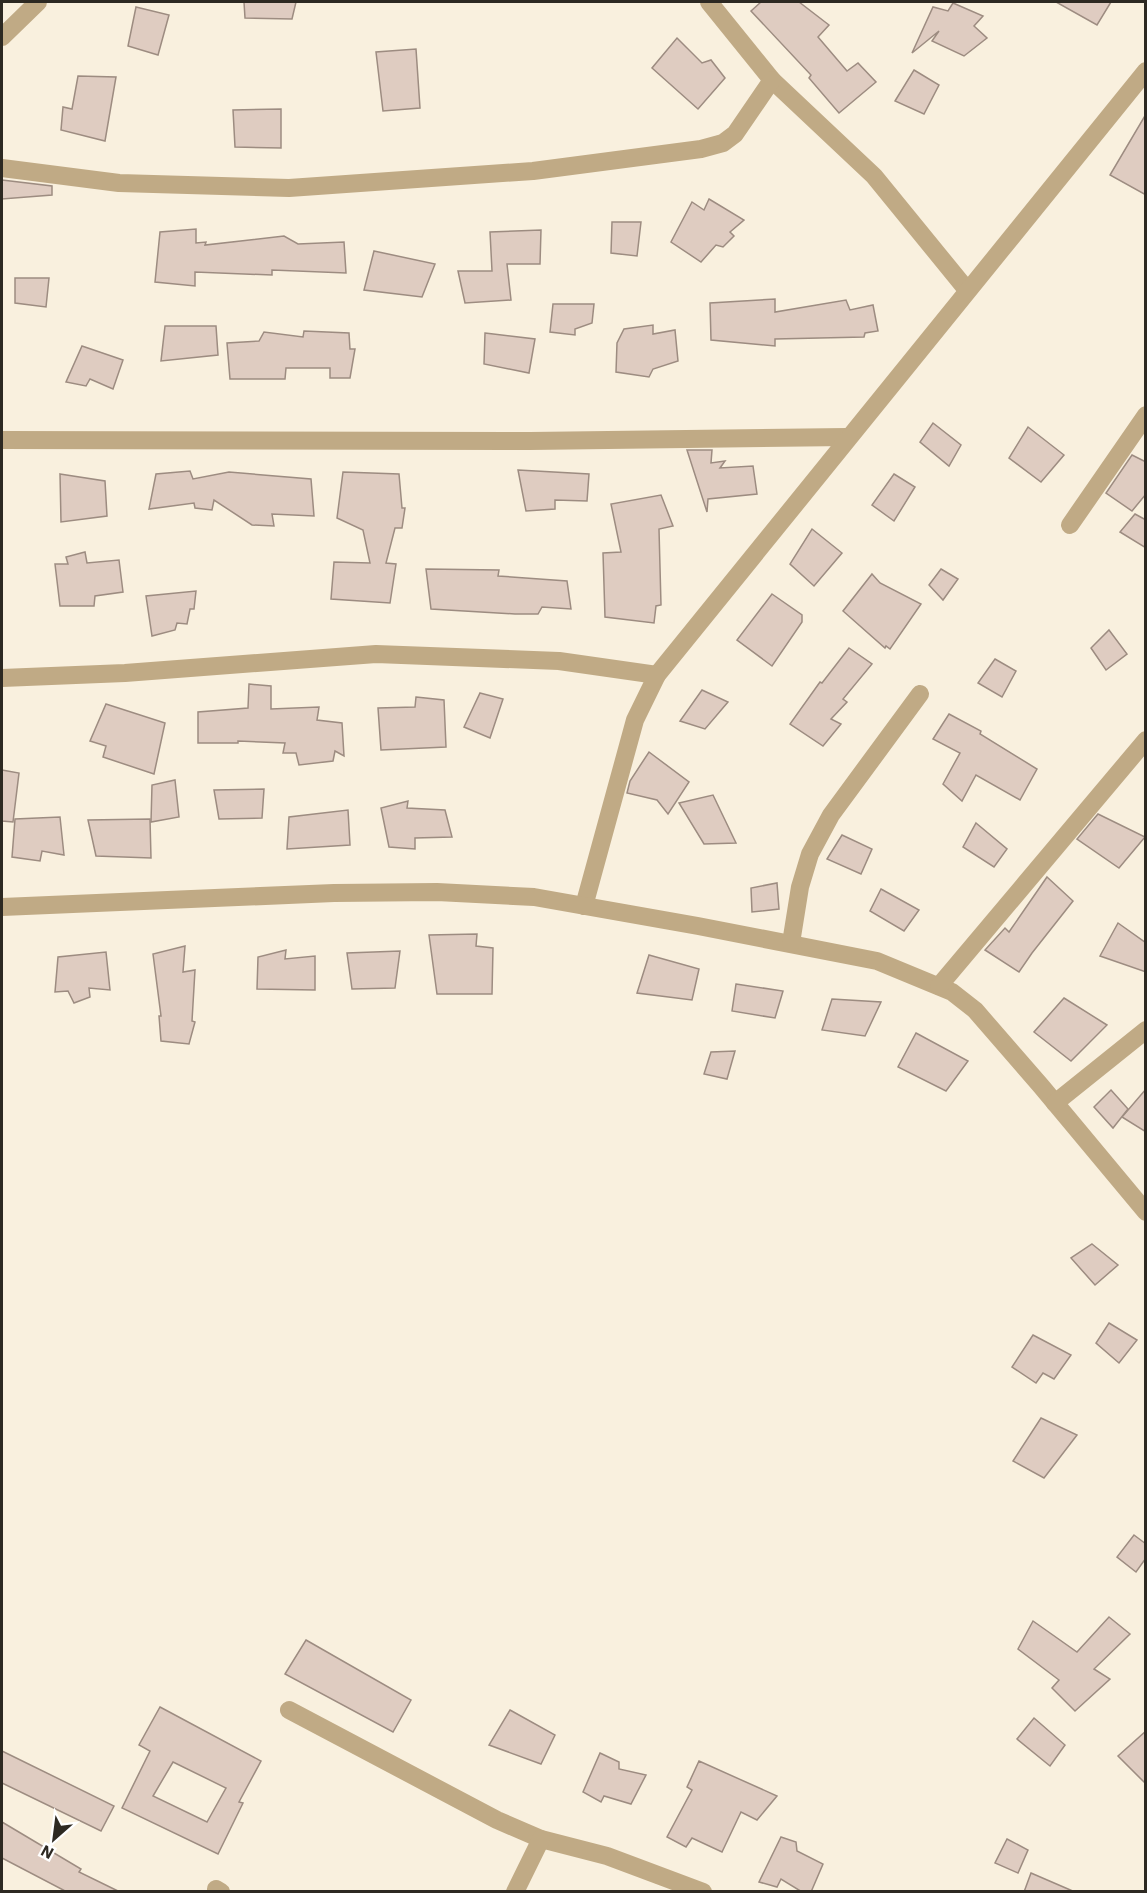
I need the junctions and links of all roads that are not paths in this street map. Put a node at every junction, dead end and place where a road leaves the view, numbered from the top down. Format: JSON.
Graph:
{"nodes":[{"id":1,"x":38,"y":2,"type":"edge"},
{"id":2,"x":709,"y":2,"type":"edge"},
{"id":3,"x":2,"y":37,"type":"edge"},
{"id":4,"x":1146,"y":71,"type":"edge"},
{"id":5,"x":772,"y":80,"type":"junction"},
{"id":6,"x":2,"y":168,"type":"edge"},
{"id":7,"x":967,"y":290,"type":"junction"},
{"id":8,"x":1146,"y":415,"type":"edge"},
{"id":9,"x":848,"y":437,"type":"junction"},
{"id":10,"x":2,"y":440,"type":"edge"},
{"id":11,"x":1070,"y":525,"type":"dead end"},
{"id":12,"x":657,"y":675,"type":"junction"},
{"id":13,"x":2,"y":678,"type":"edge"},
{"id":14,"x":920,"y":694,"type":"dead end"},
{"id":15,"x":1146,"y":740,"type":"edge"},
{"id":16,"x":2,"y":906,"type":"edge"},
{"id":17,"x":584,"y":906,"type":"junction"},
{"id":18,"x":791,"y":943,"type":"junction"},
{"id":19,"x":939,"y":986,"type":"junction"},
{"id":20,"x":1146,"y":1030,"type":"edge"},
{"id":21,"x":1055,"y":1103,"type":"junction"},
{"id":22,"x":1146,"y":1212,"type":"edge"},
{"id":23,"x":289,"y":1710,"type":"dead end"},
{"id":24,"x":542,"y":1839,"type":"junction"},
{"id":25,"x":515,"y":1892,"type":"edge"},
{"id":26,"x":703,"y":1892,"type":"edge"}],
"edges":[{"from":1,"to":3,"type":"street"},
{"from":2,"to":5,"type":"street"},
{"from":4,"to":7,"type":"street"},
{"from":5,"to":6,"type":"street"},
{"from":5,"to":7,"type":"street"},
{"from":7,"to":9,"type":"street"},
{"from":8,"to":11,"type":"street"},
{"from":9,"to":10,"type":"street"},
{"from":9,"to":12,"type":"street"},
{"from":12,"to":13,"type":"street"},
{"from":12,"to":17,"type":"street"},
{"from":14,"to":18,"type":"street"},
{"from":15,"to":19,"type":"street"},
{"from":16,"to":17,"type":"street"},
{"from":17,"to":18,"type":"street"},
{"from":18,"to":19,"type":"street"},
{"from":19,"to":21,"type":"street"},
{"from":20,"to":21,"type":"street"},
{"from":21,"to":22,"type":"street"},
{"from":23,"to":24,"type":"street"},
{"from":24,"to":25,"type":"street"},
{"from":24,"to":26,"type":"street"}]}
